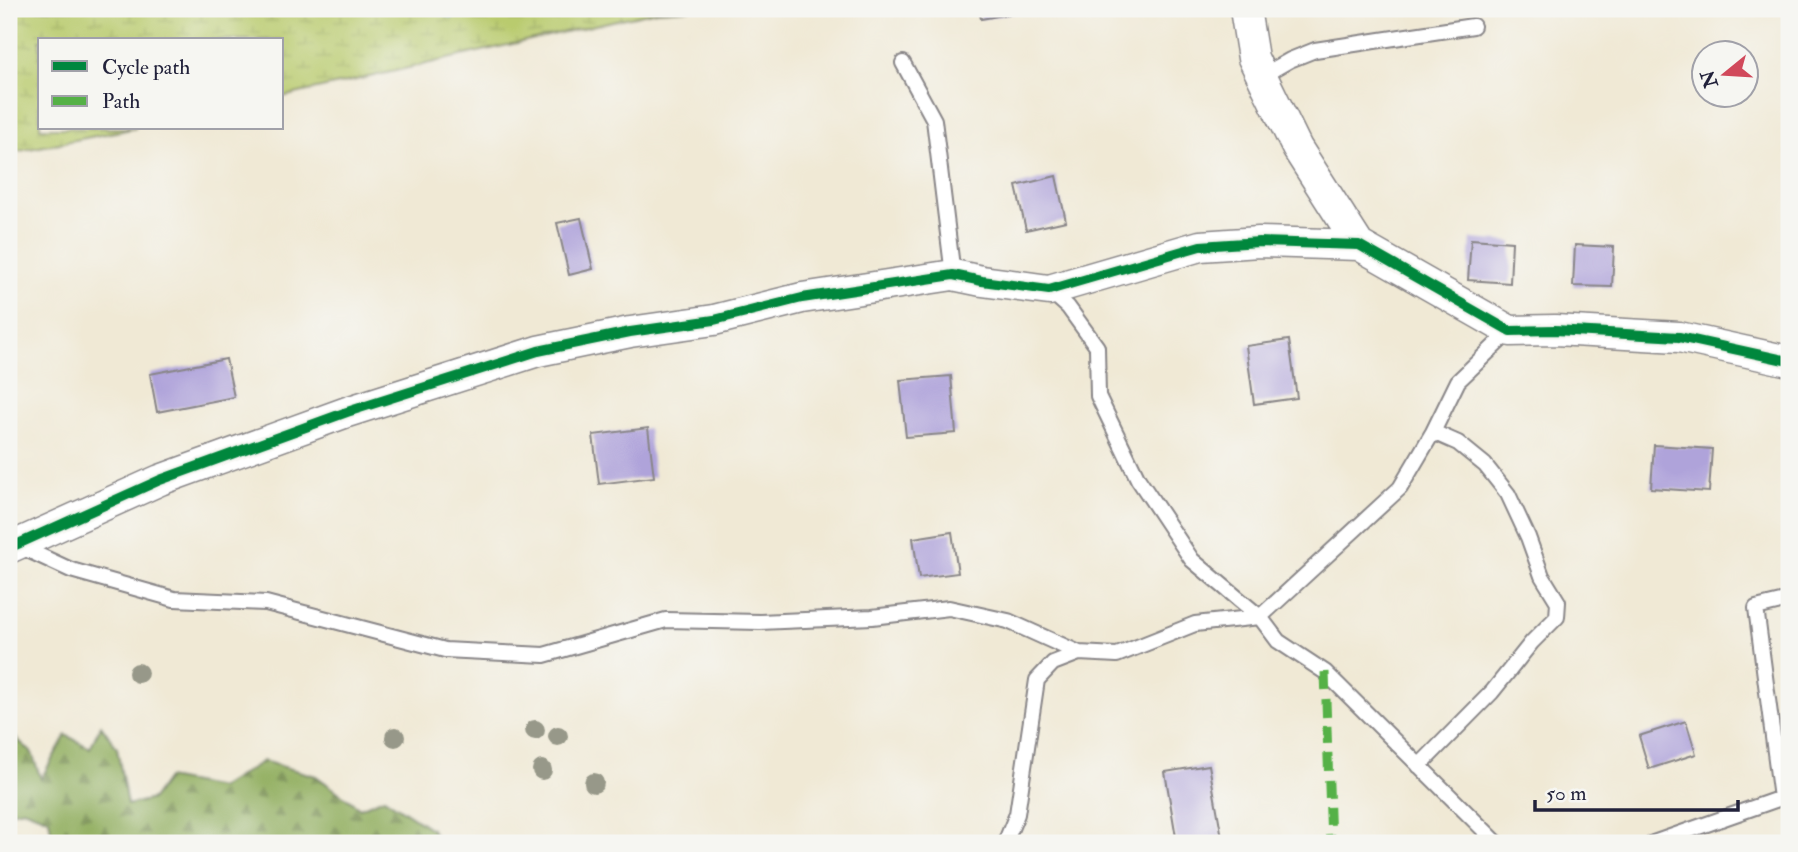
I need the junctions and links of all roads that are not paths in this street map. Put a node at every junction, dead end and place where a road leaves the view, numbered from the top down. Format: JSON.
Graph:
{"nodes":[{"id":1,"x":1245,"y":9,"type":"edge"},
{"id":2,"x":1473,"y":26,"type":"dead end"},
{"id":3,"x":903,"y":63,"type":"dead end"},
{"id":4,"x":1262,"y":76,"type":"junction"},
{"id":5,"x":1359,"y":246,"type":"junction"},
{"id":6,"x":953,"y":275,"type":"junction"},
{"id":7,"x":1049,"y":290,"type":"junction"},
{"id":8,"x":1510,"y":331,"type":"junction"},
{"id":9,"x":1789,"y":361,"type":"edge"},
{"id":10,"x":1433,"y":432,"type":"junction"},
{"id":11,"x":12,"y":547,"type":"edge"},
{"id":12,"x":1789,"y":600,"type":"edge"},
{"id":13,"x":1260,"y":617,"type":"junction"},
{"id":14,"x":1079,"y":653,"type":"junction"},
{"id":15,"x":1419,"y":766,"type":"junction"},
{"id":16,"x":1785,"y":800,"type":"edge"},
{"id":17,"x":1005,"y":843,"type":"edge"},
{"id":18,"x":1497,"y":843,"type":"edge"},
{"id":19,"x":1653,"y":843,"type":"edge"}],
"edges":[{"from":1,"to":4,"type":"street"},
{"from":2,"to":4,"type":"lane"},
{"from":3,"to":6,"type":"lane"},
{"from":4,"to":5,"type":"street"},
{"from":5,"to":7,"type":"street"},
{"from":5,"to":8,"type":"street"},
{"from":6,"to":7,"type":"street"},
{"from":6,"to":11,"type":"street"},
{"from":7,"to":13,"type":"lane"},
{"from":8,"to":9,"type":"street"},
{"from":8,"to":10,"type":"lane"},
{"from":10,"to":13,"type":"lane"},
{"from":10,"to":15,"type":"lane"},
{"from":11,"to":14,"type":"lane"},
{"from":12,"to":16,"type":"lane"},
{"from":13,"to":14,"type":"lane"},
{"from":13,"to":15,"type":"lane"},
{"from":14,"to":17,"type":"lane"},
{"from":15,"to":18,"type":"lane"},
{"from":16,"to":19,"type":"lane"}]}
